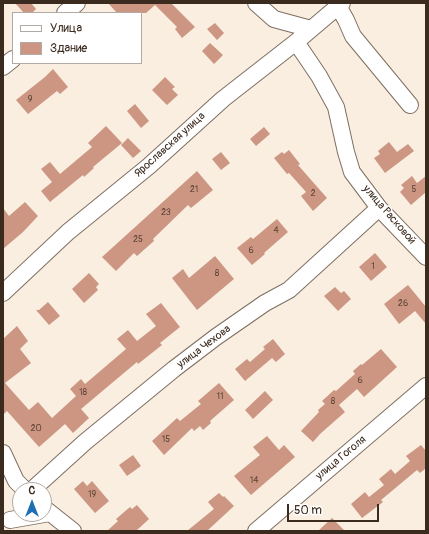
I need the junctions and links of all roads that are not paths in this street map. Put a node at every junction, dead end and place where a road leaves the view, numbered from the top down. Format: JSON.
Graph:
{"nodes":[{"id":1,"x":77,"y":3,"type":"edge"},
{"id":2,"x":256,"y":3,"type":"edge"},
{"id":3,"x":340,"y":5,"type":"edge"},
{"id":4,"x":66,"y":12,"type":"edge"},
{"id":5,"x":311,"y":29,"type":"junction"},
{"id":6,"x":296,"y":42,"type":"junction"},
{"id":7,"x":12,"y":60,"type":"edge"},
{"id":8,"x":3,"y":67,"type":"edge"},
{"id":9,"x":410,"y":105,"type":"dead end"},
{"id":10,"x":379,"y":208,"type":"junction"},
{"id":11,"x":426,"y":257,"type":"edge"},
{"id":12,"x":3,"y":293,"type":"edge"},
{"id":13,"x":426,"y":386,"type":"edge"},
{"id":14,"x":3,"y":453,"type":"edge"},
{"id":15,"x":16,"y":482,"type":"edge"},
{"id":16,"x":41,"y":482,"type":"edge"},
{"id":17,"x":52,"y":514,"type":"edge"},
{"id":18,"x":73,"y":531,"type":"edge"},
{"id":19,"x":256,"y":531,"type":"edge"}],
"edges":[{"from":1,"to":4,"type":"street"},
{"from":2,"to":5,"type":"street"},
{"from":3,"to":5,"type":"street","name":"Ярославская улица"},
{"from":3,"to":9,"type":"street"},
{"from":5,"to":6,"type":"street","name":"Ярославская улица"},
{"from":6,"to":10,"type":"street","name":"улица Расковой"},
{"from":6,"to":12,"type":"street","name":"Ярославская улица"},
{"from":7,"to":8,"type":"street"},
{"from":10,"to":11,"type":"street","name":"улица Расковой"},
{"from":10,"to":16,"type":"street","name":"улица Чехова"},
{"from":13,"to":19,"type":"street","name":"улица Гоголя"},
{"from":14,"to":15,"type":"street"},
{"from":17,"to":18,"type":"street"}]}
